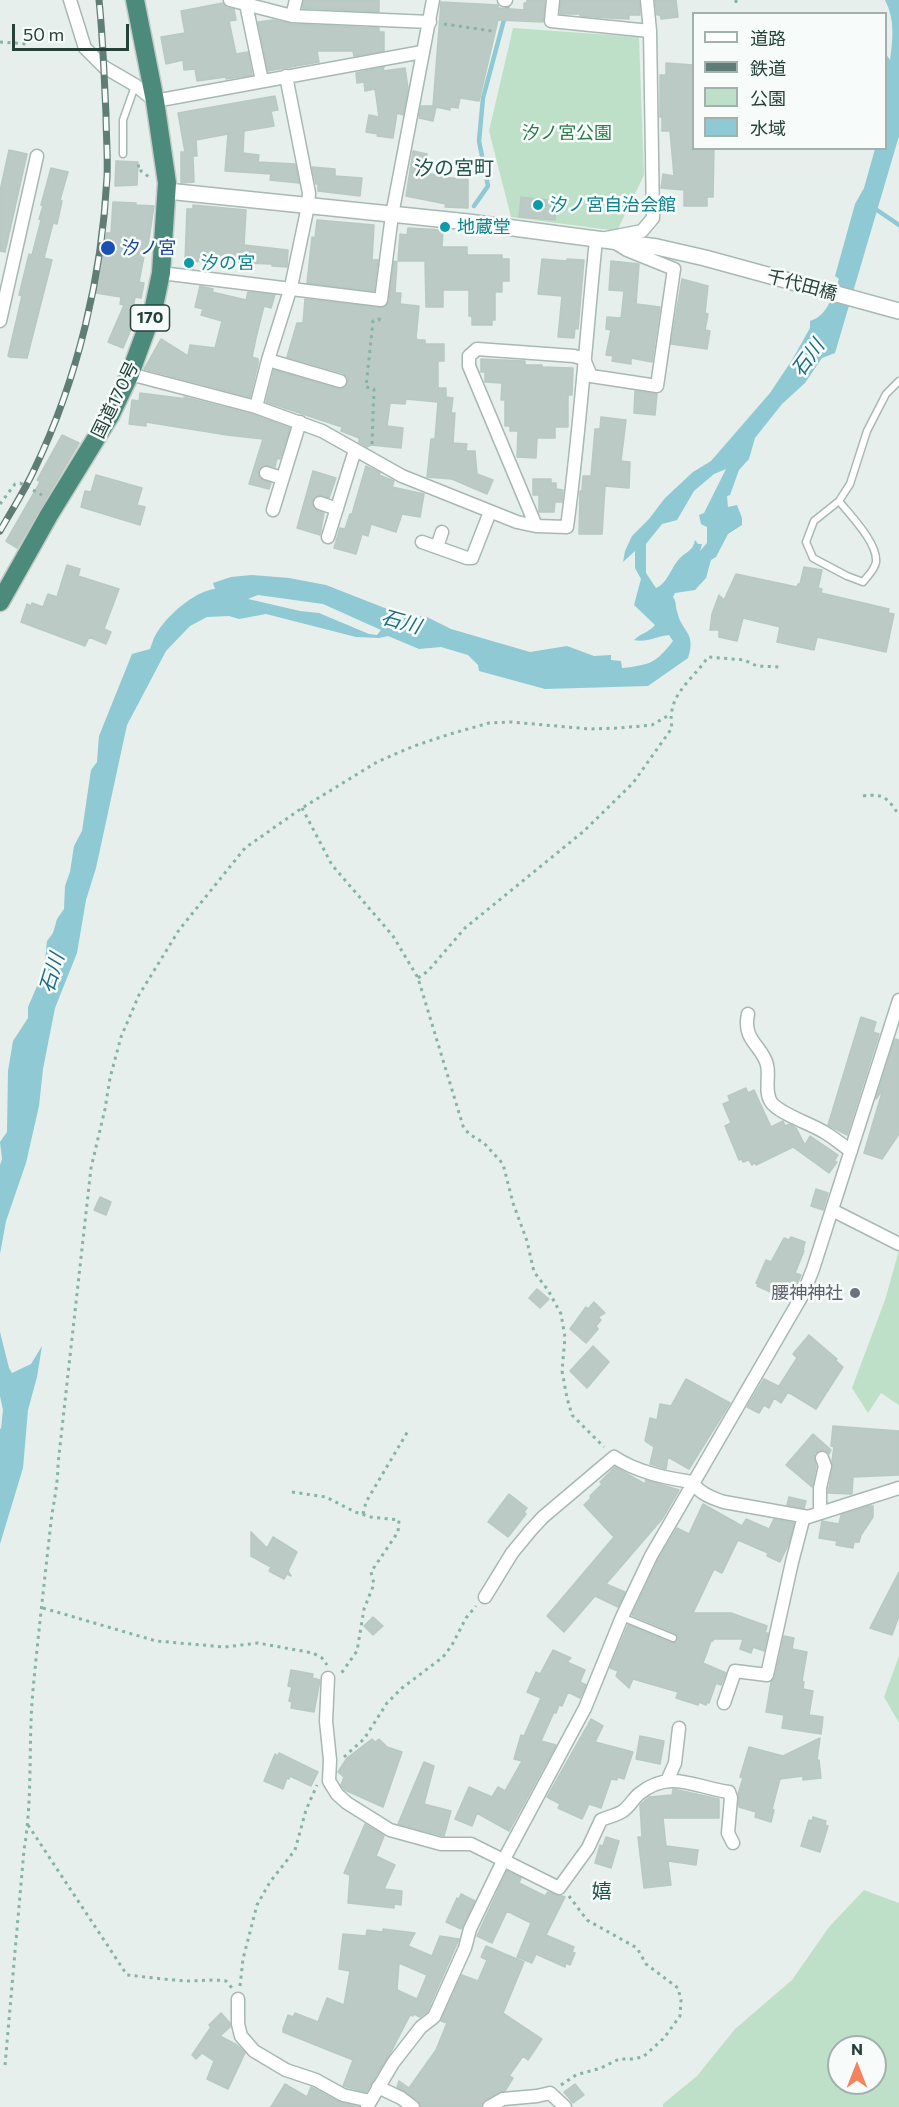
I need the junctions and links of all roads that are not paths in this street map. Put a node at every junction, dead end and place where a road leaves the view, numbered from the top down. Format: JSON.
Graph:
{"nodes":[{"id":1,"x":70,"y":0,"type":"edge"},
{"id":2,"x":135,"y":0,"type":"edge"},
{"id":3,"x":230,"y":0,"type":"edge"},
{"id":4,"x":296,"y":0,"type":"edge"},
{"id":5,"x":433,"y":0,"type":"edge"},
{"id":6,"x":553,"y":0,"type":"edge"},
{"id":7,"x":647,"y":0,"type":"edge"},
{"id":8,"x":246,"y":2,"type":"edge"},
{"id":9,"x":292,"y":16,"type":"junction"},
{"id":10,"x":430,"y":22,"type":"junction"},
{"id":11,"x":650,"y":31,"type":"junction"},
{"id":12,"x":422,"y":52,"type":"junction"},
{"id":13,"x":286,"y":76,"type":"junction"},
{"id":14,"x":262,"y":81,"type":"junction"},
{"id":15,"x":135,"y":85,"type":"junction"},
{"id":16,"x":155,"y":101,"type":"junction"},
{"id":17,"x":123,"y":154,"type":"dead end"},
{"id":18,"x":37,"y":156,"type":"dead end"},
{"id":19,"x":168,"y":191,"type":"junction"},
{"id":20,"x":308,"y":206,"type":"junction"},
{"id":21,"x":392,"y":215,"type":"junction"},
{"id":22,"x":596,"y":240,"type":"junction"},
{"id":23,"x":614,"y":242,"type":"junction"},
{"id":24,"x":161,"y":273,"type":"junction"},
{"id":25,"x":291,"y":287,"type":"junction"},
{"id":26,"x":899,"y":311,"type":"edge"},
{"id":27,"x":0,"y":321,"type":"edge"},
{"id":28,"x":584,"y":359,"type":"junction"},
{"id":29,"x":268,"y":360,"type":"junction"},
{"id":30,"x":130,"y":374,"type":"junction"},
{"id":31,"x":340,"y":381,"type":"dead end"},
{"id":32,"x":899,"y":381,"type":"edge"},
{"id":33,"x":256,"y":407,"type":"junction"},
{"id":34,"x":300,"y":422,"type":"junction"},
{"id":35,"x":355,"y":450,"type":"junction"},
{"id":36,"x":266,"y":473,"type":"dead end"},
{"id":37,"x":282,"y":478,"type":"junction"},
{"id":38,"x":839,"y":501,"type":"junction"},
{"id":39,"x":320,"y":503,"type":"dead end"},
{"id":40,"x":337,"y":508,"type":"junction"},
{"id":41,"x":273,"y":510,"type":"dead end"},
{"id":42,"x":490,"y":512,"type":"junction"},
{"id":43,"x":536,"y":526,"type":"junction"},
{"id":44,"x":442,"y":532,"type":"dead end"},
{"id":45,"x":328,"y":537,"type":"dead end"},
{"id":46,"x":422,"y":542,"type":"dead end"},
{"id":47,"x":437,"y":547,"type":"junction"},
{"id":48,"x":0,"y":602,"type":"edge"},
{"id":49,"x":899,"y":999,"type":"edge"},
{"id":50,"x":748,"y":1014,"type":"dead end"},
{"id":51,"x":851,"y":1151,"type":"junction"},
{"id":52,"x":832,"y":1210,"type":"junction"},
{"id":53,"x":899,"y":1244,"type":"edge"},
{"id":54,"x":822,"y":1458,"type":"dead end"},
{"id":55,"x":692,"y":1482,"type":"junction"},
{"id":56,"x":899,"y":1488,"type":"edge"},
{"id":57,"x":820,"y":1513,"type":"junction"},
{"id":58,"x":804,"y":1516,"type":"junction"},
{"id":59,"x":485,"y":1597,"type":"dead end"},
{"id":60,"x":622,"y":1617,"type":"junction"},
{"id":61,"x":673,"y":1638,"type":"dead end"},
{"id":62,"x":328,"y":1678,"type":"road end"},
{"id":63,"x":724,"y":1703,"type":"dead end"},
{"id":64,"x":679,"y":1728,"type":"dead end"},
{"id":65,"x":667,"y":1781,"type":"junction"},
{"id":66,"x":733,"y":1843,"type":"dead end"},
{"id":67,"x":503,"y":1861,"type":"junction"},
{"id":68,"x":236,"y":1994,"type":"road end"},
{"id":69,"x":378,"y":2087,"type":"junction"},
{"id":70,"x":368,"y":2104,"type":"edge"},
{"id":71,"x":413,"y":2107,"type":"edge"},
{"id":72,"x":489,"y":2107,"type":"edge"},
{"id":73,"x":565,"y":2107,"type":"edge"}],
"edges":[{"from":1,"to":15,"type":"street"},
{"from":2,"to":16,"type":"highway","name":"国道170号","number":"170"},
{"from":3,"to":8,"type":"street"},
{"from":4,"to":9,"type":"street"},
{"from":5,"to":10,"type":"street"},
{"from":6,"to":11,"type":"street"},
{"from":7,"to":11,"type":"street"},
{"from":8,"to":9,"type":"street"},
{"from":8,"to":14,"type":"street"},
{"from":9,"to":10,"type":"street"},
{"from":10,"to":12,"type":"street"},
{"from":11,"to":22,"type":"street"},
{"from":12,"to":13,"type":"street"},
{"from":12,"to":21,"type":"street"},
{"from":13,"to":14,"type":"street"},
{"from":13,"to":20,"type":"street"},
{"from":14,"to":16,"type":"street"},
{"from":15,"to":16,"type":"street"},
{"from":15,"to":17,"type":"lane"},
{"from":16,"to":19,"type":"highway","name":"国道170号","number":"170"},
{"from":18,"to":27,"type":"street"},
{"from":19,"to":20,"type":"street","name":"千代田橋"},
{"from":19,"to":24,"type":"highway","name":"国道170号","number":"170"},
{"from":20,"to":21,"type":"street","name":"千代田橋"},
{"from":20,"to":25,"type":"street"},
{"from":21,"to":22,"type":"street","name":"千代田橋"},
{"from":21,"to":25,"type":"street"},
{"from":22,"to":23,"type":"street","name":"千代田橋"},
{"from":22,"to":28,"type":"street"},
{"from":23,"to":26,"type":"street","name":"千代田橋"},
{"from":23,"to":28,"type":"street"},
{"from":24,"to":25,"type":"street"},
{"from":24,"to":30,"type":"highway","name":"国道170号","number":"170"},
{"from":25,"to":29,"type":"street"},
{"from":28,"to":43,"type":"street"},
{"from":28,"to":43,"type":"street"},
{"from":29,"to":31,"type":"street"},
{"from":29,"to":33,"type":"street"},
{"from":30,"to":33,"type":"street"},
{"from":30,"to":48,"type":"highway","name":"国道170号","number":"170"},
{"from":32,"to":38,"type":"lane"},
{"from":33,"to":34,"type":"street"},
{"from":34,"to":35,"type":"street"},
{"from":34,"to":37,"type":"street"},
{"from":35,"to":40,"type":"street"},
{"from":35,"to":42,"type":"street"},
{"from":36,"to":37,"type":"street"},
{"from":37,"to":41,"type":"street"},
{"from":38,"to":38,"type":"lane"},
{"from":39,"to":40,"type":"street"},
{"from":40,"to":45,"type":"street"},
{"from":42,"to":43,"type":"street"},
{"from":42,"to":47,"type":"street"},
{"from":44,"to":47,"type":"street"},
{"from":46,"to":47,"type":"street"},
{"from":49,"to":51,"type":"street"},
{"from":50,"to":51,"type":"street"},
{"from":51,"to":52,"type":"street"},
{"from":52,"to":53,"type":"street"},
{"from":52,"to":55,"type":"street"},
{"from":54,"to":57,"type":"street"},
{"from":55,"to":58,"type":"street"},
{"from":55,"to":59,"type":"street"},
{"from":55,"to":60,"type":"street"},
{"from":56,"to":57,"type":"street"},
{"from":57,"to":58,"type":"street"},
{"from":58,"to":63,"type":"street"},
{"from":60,"to":61,"type":"lane"},
{"from":60,"to":67,"type":"street"},
{"from":62,"to":67,"type":"street"},
{"from":64,"to":65,"type":"street"},
{"from":65,"to":66,"type":"street"},
{"from":65,"to":67,"type":"street"},
{"from":67,"to":69,"type":"street"},
{"from":68,"to":70,"type":"street"},
{"from":69,"to":70,"type":"street"},
{"from":69,"to":71,"type":"street"},
{"from":72,"to":73,"type":"street"}]}
